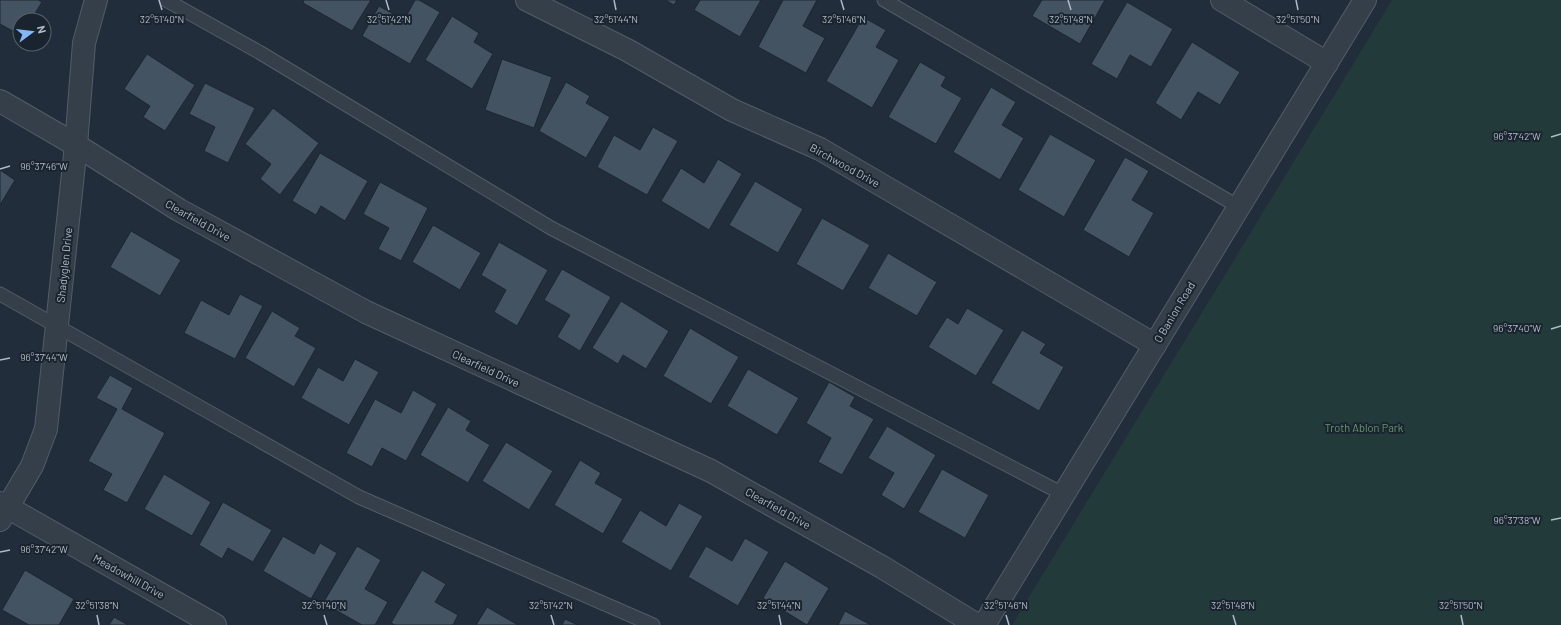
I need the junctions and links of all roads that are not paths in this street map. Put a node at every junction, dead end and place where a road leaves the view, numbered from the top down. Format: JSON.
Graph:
{"nodes":[{"id":1,"x":96,"y":0,"type":"edge"},
{"id":2,"x":166,"y":0,"type":"edge"},
{"id":3,"x":527,"y":0,"type":"edge"},
{"id":4,"x":884,"y":0,"type":"edge"},
{"id":5,"x":1222,"y":0,"type":"edge"},
{"id":6,"x":1365,"y":0,"type":"edge"},
{"id":7,"x":1327,"y":63,"type":"junction"},
{"id":8,"x":0,"y":101,"type":"edge"},
{"id":9,"x":76,"y":144,"type":"junction"},
{"id":10,"x":1239,"y":207,"type":"junction"},
{"id":11,"x":0,"y":294,"type":"edge"},
{"id":12,"x":58,"y":327,"type":"junction"},
{"id":13,"x":1155,"y":344,"type":"junction"},
{"id":14,"x":1063,"y":494,"type":"junction"},
{"id":15,"x":2,"y":510,"type":"edge"},
{"id":16,"x":987,"y":623,"type":"edge"},
{"id":17,"x":215,"y":625,"type":"edge"},
{"id":18,"x":653,"y":625,"type":"edge"}],
"edges":[{"from":1,"to":9,"type":"street","name":"Shadyglen Drive"},
{"from":2,"to":14,"type":"lane"},
{"from":3,"to":13,"type":"street","name":"Birchwood Drive"},
{"from":4,"to":10,"type":"lane"},
{"from":5,"to":7,"type":"street"},
{"from":6,"to":7,"type":"street","name":"O Banion Road"},
{"from":7,"to":10,"type":"street","name":"O Banion Road"},
{"from":8,"to":9,"type":"street","name":"Clearfield Drive"},
{"from":9,"to":12,"type":"street","name":"Shadyglen Drive"},
{"from":9,"to":16,"type":"street","name":"Clearfield Drive"},
{"from":10,"to":13,"type":"street","name":"O Banion Road"},
{"from":11,"to":12,"type":"lane"},
{"from":12,"to":15,"type":"street","name":"Shadyglen Drive"},
{"from":12,"to":18,"type":"lane"},
{"from":13,"to":14,"type":"street","name":"O Banion Road"},
{"from":14,"to":16,"type":"street","name":"O Banion Road"},
{"from":15,"to":17,"type":"street","name":"Meadowhill Drive"}]}
